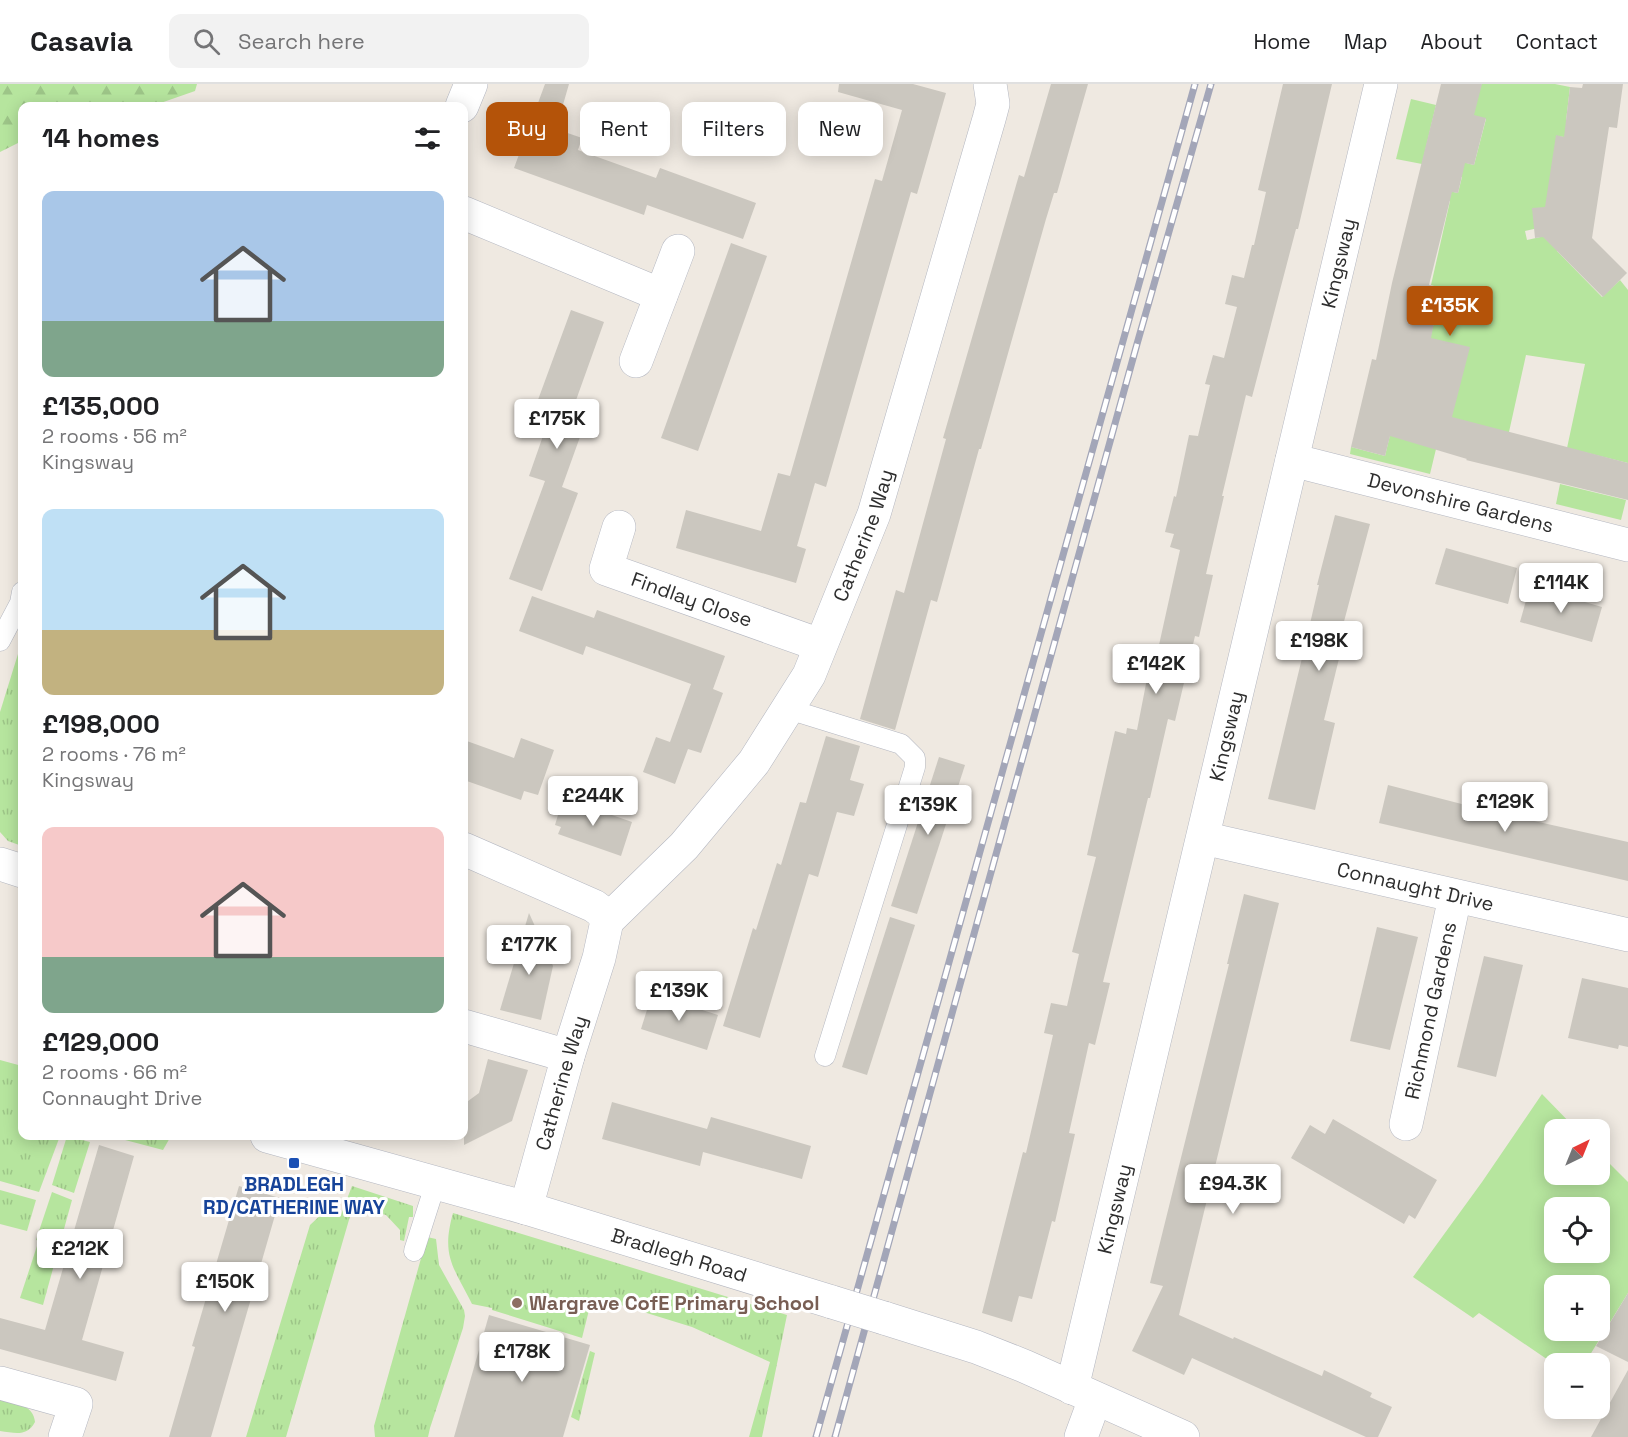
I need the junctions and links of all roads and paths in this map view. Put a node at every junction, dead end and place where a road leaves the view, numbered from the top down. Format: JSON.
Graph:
{"nodes":[{"id":1,"x":471,"y":84,"type":"edge"},
{"id":2,"x":990,"y":84,"type":"edge"},
{"id":3,"x":1381,"y":84,"type":"edge"},
{"id":4,"x":464,"y":102,"type":"edge"},
{"id":5,"x":468,"y":215,"type":"edge"},
{"id":6,"x":678,"y":251,"type":"dead end"},
{"id":7,"x":661,"y":295,"type":"junction"},
{"id":8,"x":636,"y":361,"type":"dead end"},
{"id":9,"x":1292,"y":460,"type":"junction"},
{"id":10,"x":619,"y":527,"type":"dead end"},
{"id":11,"x":1628,"y":545,"type":"edge"},
{"id":12,"x":18,"y":607,"type":"edge"},
{"id":13,"x":0,"y":641,"type":"edge"},
{"id":14,"x":820,"y":645,"type":"junction"},
{"id":15,"x":788,"y":709,"type":"junction"},
{"id":16,"x":1203,"y":838,"type":"junction"},
{"id":17,"x":468,"y":851,"type":"edge"},
{"id":18,"x":0,"y":864,"type":"edge"},
{"id":19,"x":18,"y":870,"type":"edge"},
{"id":20,"x":1455,"y":897,"type":"junction"},
{"id":21,"x":607,"y":921,"type":"junction"},
{"id":22,"x":1628,"y":935,"type":"edge"},
{"id":23,"x":468,"y":1027,"type":"edge"},
{"id":24,"x":568,"y":1056,"type":"junction"},
{"id":25,"x":825,"y":1056,"type":"dead end"},
{"id":26,"x":1406,"y":1124,"type":"dead end"},
{"id":27,"x":282,"y":1140,"type":"edge"},
{"id":28,"x":436,"y":1182,"type":"junction"},
{"id":29,"x":526,"y":1208,"type":"junction"},
{"id":30,"x":414,"y":1251,"type":"dead end"},
{"id":31,"x":0,"y":1383,"type":"edge"},
{"id":32,"x":1083,"y":1393,"type":"junction"},
{"id":33,"x":65,"y":1437,"type":"edge"},
{"id":34,"x":1081,"y":1437,"type":"edge"},
{"id":35,"x":1183,"y":1437,"type":"edge"}],
"edges":[{"from":1,"to":4,"type":"street"},
{"from":2,"to":14,"type":"street","name":"Catherine Way"},
{"from":3,"to":9,"type":"street","name":"Kingsway"},
{"from":5,"to":7,"type":"street"},
{"from":6,"to":7,"type":"street"},
{"from":7,"to":8,"type":"street"},
{"from":9,"to":11,"type":"street","name":"Devonshire Gardens"},
{"from":9,"to":16,"type":"street","name":"Kingsway"},
{"from":10,"to":14,"type":"street","name":"Findlay Close"},
{"from":12,"to":13,"type":"lane"},
{"from":14,"to":15,"type":"street","name":"Catherine Way"},
{"from":15,"to":21,"type":"street","name":"Catherine Way"},
{"from":15,"to":25,"type":"lane"},
{"from":16,"to":20,"type":"street","name":"Connaught Drive"},
{"from":16,"to":32,"type":"street","name":"Kingsway"},
{"from":17,"to":21,"type":"street"},
{"from":18,"to":19,"type":"street"},
{"from":20,"to":22,"type":"street","name":"Connaught Drive"},
{"from":20,"to":26,"type":"street","name":"Richmond Gardens"},
{"from":21,"to":24,"type":"street","name":"Catherine Way"},
{"from":23,"to":24,"type":"street"},
{"from":24,"to":29,"type":"street","name":"Catherine Way"},
{"from":27,"to":28,"type":"street","name":"Bradlegh Road"},
{"from":28,"to":29,"type":"street","name":"Bradlegh Road"},
{"from":28,"to":30,"type":"lane"},
{"from":29,"to":32,"type":"street","name":"Bradlegh Road","bridge":true},
{"from":31,"to":33,"type":"street"},
{"from":32,"to":34,"type":"street","name":"Kingsway"},
{"from":32,"to":35,"type":"street","name":"Bradlegh Road"}]}
